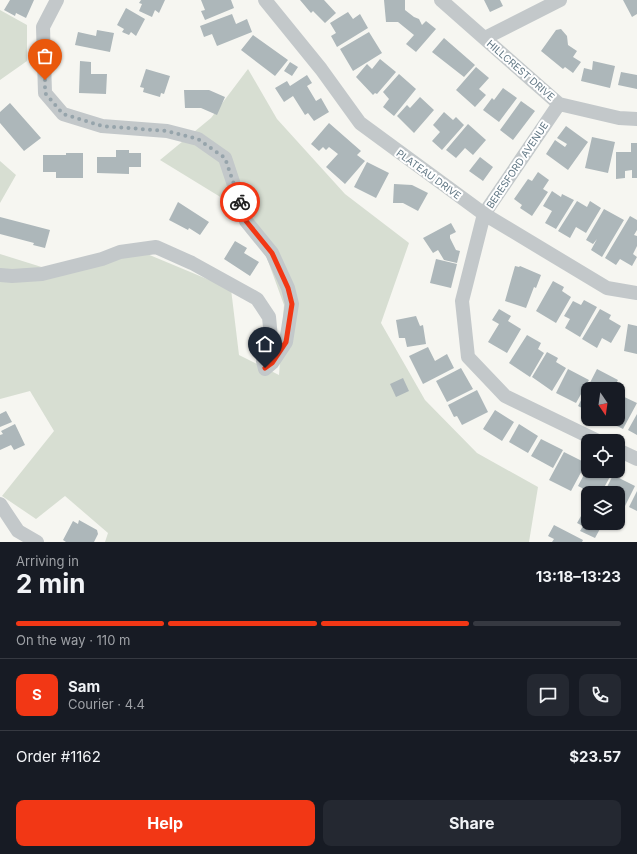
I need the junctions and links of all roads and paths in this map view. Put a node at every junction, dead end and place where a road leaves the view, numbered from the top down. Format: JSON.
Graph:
{"nodes":[{"id":1,"x":57,"y":0,"type":"edge"},
{"id":2,"x":265,"y":0,"type":"edge"},
{"id":3,"x":441,"y":0,"type":"edge"},
{"id":4,"x":560,"y":0,"type":"edge"},
{"id":5,"x":485,"y":38,"type":"junction"},
{"id":6,"x":559,"y":104,"type":"junction"},
{"id":7,"x":637,"y":119,"type":"edge"},
{"id":8,"x":484,"y":214,"type":"junction"},
{"id":9,"x":0,"y":275,"type":"edge"},
{"id":10,"x":637,"y":293,"type":"edge"},
{"id":11,"x":584,"y":434,"type":"edge"},
{"id":12,"x":625,"y":453,"type":"edge"},
{"id":13,"x":637,"y":459,"type":"edge"},
{"id":14,"x":0,"y":504,"type":"edge"},
{"id":15,"x":37,"y":542,"type":"edge"}],
"edges":[{"from":1,"to":9,"type":"street"},
{"from":2,"to":8,"type":"street","name":"PLATEAU DRIVE"},
{"from":3,"to":5,"type":"street","name":"HILLCREST DRIVE"},
{"from":4,"to":5,"type":"street"},
{"from":5,"to":6,"type":"street","name":"HILLCREST DRIVE"},
{"from":6,"to":7,"type":"street","name":"HILLCREST DRIVE"},
{"from":6,"to":8,"type":"street","name":"BERESFORD AVENUE"},
{"from":8,"to":10,"type":"street","name":"PLATEAU DRIVE"},
{"from":8,"to":11,"type":"street","name":"BERESFORD AVENUE"},
{"from":12,"to":13,"type":"street"},
{"from":14,"to":15,"type":"street"}]}
